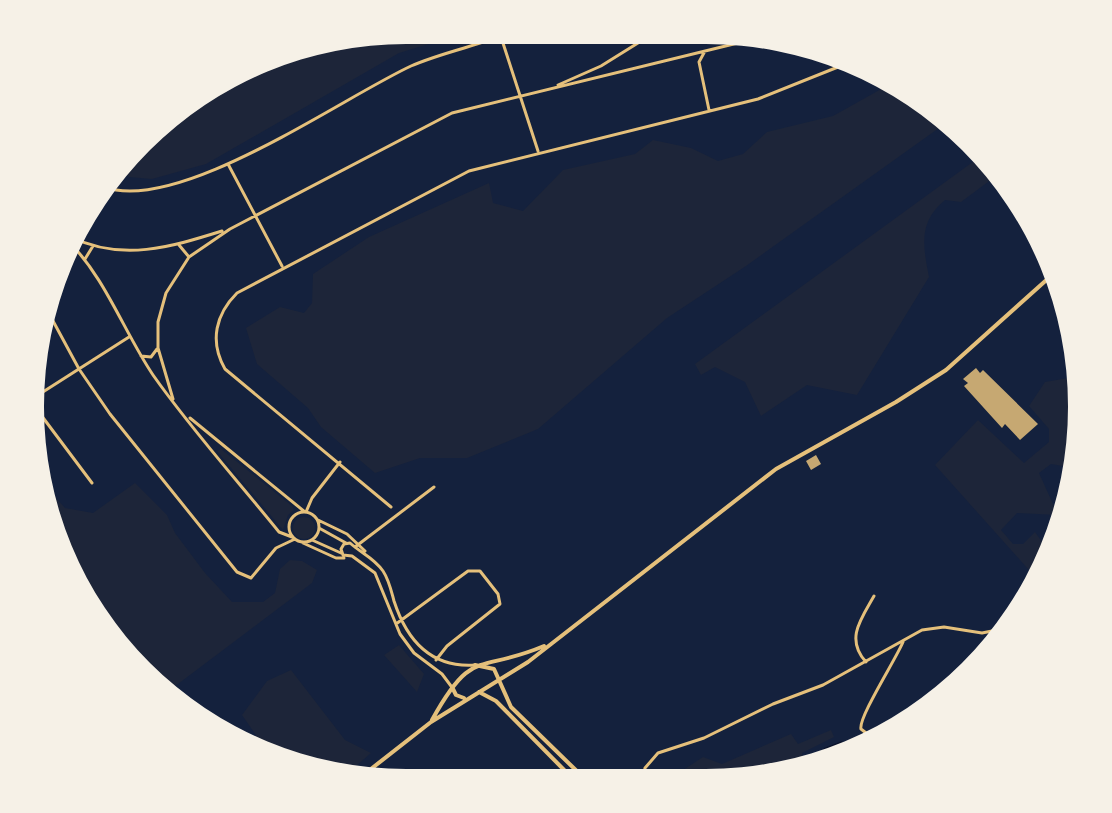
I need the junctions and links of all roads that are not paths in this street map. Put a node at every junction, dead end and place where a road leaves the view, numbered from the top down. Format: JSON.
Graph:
{"nodes":[{"id":1,"x":479,"y":44,"type":"edge"},
{"id":2,"x":503,"y":44,"type":"edge"},
{"id":3,"x":636,"y":44,"type":"edge"},
{"id":4,"x":729,"y":45,"type":"edge"},
{"id":5,"x":705,"y":51,"type":"junction"},
{"id":6,"x":688,"y":55,"type":"junction"},
{"id":7,"x":699,"y":62,"type":"junction"},
{"id":8,"x":601,"y":66,"type":"junction"},
{"id":9,"x":835,"y":68,"type":"edge"},
{"id":10,"x":604,"y":74,"type":"junction"},
{"id":11,"x":552,"y":87,"type":"junction"},
{"id":12,"x":520,"y":95,"type":"junction"},
{"id":13,"x":709,"y":110,"type":"junction"},
{"id":14,"x":538,"y":151,"type":"junction"},
{"id":15,"x":228,"y":164,"type":"junction"},
{"id":16,"x":116,"y":190,"type":"edge"},
{"id":17,"x":255,"y":215,"type":"junction"},
{"id":18,"x":230,"y":229,"type":"junction"},
{"id":19,"x":83,"y":243,"type":"edge"},
{"id":20,"x":179,"y":245,"type":"junction"},
{"id":21,"x":93,"y":246,"type":"junction"},
{"id":22,"x":79,"y":251,"type":"edge"},
{"id":23,"x":189,"y":257,"type":"junction"},
{"id":24,"x":85,"y":259,"type":"junction"},
{"id":25,"x":283,"y":267,"type":"junction"},
{"id":26,"x":1045,"y":281,"type":"edge"},
{"id":27,"x":54,"y":323,"type":"edge"},
{"id":28,"x":129,"y":337,"type":"junction"},
{"id":29,"x":158,"y":348,"type":"junction"},
{"id":30,"x":141,"y":356,"type":"junction"},
{"id":31,"x":79,"y":369,"type":"junction"},
{"id":32,"x":45,"y":391,"type":"edge"},
{"id":33,"x":173,"y":399,"type":"junction"},
{"id":34,"x":182,"y":410,"type":"junction"},
{"id":35,"x":45,"y":420,"type":"edge"},
{"id":36,"x":221,"y":444,"type":"junction"},
{"id":37,"x":214,"y":451,"type":"junction"},
{"id":38,"x":340,"y":462,"type":"junction"},
{"id":39,"x":92,"y":483,"type":"dead end"},
{"id":40,"x":434,"y":487,"type":"dead end"},
{"id":41,"x":391,"y":507,"type":"dead end"},
{"id":42,"x":305,"y":513,"type":"junction"},
{"id":43,"x":317,"y":519,"type":"junction"},
{"id":44,"x":319,"y":528,"type":"junction"},
{"id":45,"x":296,"y":539,"type":"junction"},
{"id":46,"x":312,"y":540,"type":"junction"},
{"id":47,"x":346,"y":543,"type":"junction"},
{"id":48,"x":360,"y":544,"type":"junction"},
{"id":49,"x":355,"y":548,"type":"junction"},
{"id":50,"x":342,"y":554,"type":"junction"},
{"id":51,"x":367,"y":554,"type":"junction"},
{"id":52,"x":351,"y":556,"type":"junction"},
{"id":53,"x":874,"y":596,"type":"dead end"},
{"id":54,"x":402,"y":619,"type":"junction"},
{"id":55,"x":395,"y":625,"type":"junction"},
{"id":56,"x":989,"y":632,"type":"edge"},
{"id":57,"x":903,"y":642,"type":"junction"},
{"id":58,"x":552,"y":643,"type":"junction"},
{"id":59,"x":436,"y":660,"type":"junction"},
{"id":60,"x":866,"y":662,"type":"junction"},
{"id":61,"x":475,"y":665,"type":"junction"},
{"id":62,"x":500,"y":679,"type":"junction"},
{"id":63,"x":452,"y":687,"type":"junction"},
{"id":64,"x":476,"y":692,"type":"junction"},
{"id":65,"x":466,"y":698,"type":"junction"},
{"id":66,"x":431,"y":722,"type":"junction"},
{"id":67,"x":865,"y":732,"type":"edge"},
{"id":68,"x":373,"y":767,"type":"edge"},
{"id":69,"x":563,"y":769,"type":"edge"},
{"id":70,"x":575,"y":769,"type":"edge"},
{"id":71,"x":645,"y":769,"type":"edge"}],
"edges":[{"from":1,"to":15,"type":"street"},
{"from":2,"to":12,"type":"street"},
{"from":3,"to":8,"type":"street"},
{"from":4,"to":5,"type":"street"},
{"from":5,"to":6,"type":"street"},
{"from":5,"to":7,"type":"street"},
{"from":6,"to":7,"type":"street"},
{"from":6,"to":10,"type":"street"},
{"from":7,"to":13,"type":"street"},
{"from":8,"to":10,"type":"street"},
{"from":8,"to":11,"type":"street"},
{"from":9,"to":13,"type":"street"},
{"from":10,"to":11,"type":"street"},
{"from":11,"to":12,"type":"street"},
{"from":12,"to":14,"type":"street"},
{"from":12,"to":17,"type":"street"},
{"from":13,"to":14,"type":"street"},
{"from":14,"to":25,"type":"street"},
{"from":15,"to":16,"type":"street"},
{"from":15,"to":17,"type":"street"},
{"from":17,"to":18,"type":"street"},
{"from":17,"to":25,"type":"street"},
{"from":18,"to":20,"type":"street"},
{"from":18,"to":23,"type":"street"},
{"from":19,"to":21,"type":"street"},
{"from":20,"to":21,"type":"street"},
{"from":20,"to":23,"type":"street"},
{"from":21,"to":24,"type":"street"},
{"from":22,"to":24,"type":"street"},
{"from":23,"to":29,"type":"street"},
{"from":24,"to":28,"type":"street"},
{"from":25,"to":38,"type":"street"},
{"from":26,"to":58,"type":"main road"},
{"from":27,"to":31,"type":"street"},
{"from":28,"to":30,"type":"street"},
{"from":28,"to":31,"type":"street"},
{"from":29,"to":30,"type":"street"},
{"from":29,"to":33,"type":"street"},
{"from":30,"to":33,"type":"street"},
{"from":31,"to":32,"type":"street"},
{"from":31,"to":45,"type":"street"},
{"from":33,"to":34,"type":"street"},
{"from":34,"to":36,"type":"street"},
{"from":34,"to":37,"type":"street"},
{"from":35,"to":39,"type":"street"},
{"from":36,"to":37,"type":"street"},
{"from":36,"to":42,"type":"street"},
{"from":37,"to":45,"type":"street"},
{"from":38,"to":41,"type":"street"},
{"from":38,"to":42,"type":"street"},
{"from":40,"to":48,"type":"street"},
{"from":42,"to":43,"type":"street"},
{"from":42,"to":45,"type":"street"},
{"from":43,"to":44,"type":"street"},
{"from":43,"to":48,"type":"street"},
{"from":44,"to":46,"type":"street"},
{"from":44,"to":47,"type":"street"},
{"from":45,"to":46,"type":"street"},
{"from":45,"to":52,"type":"street"},
{"from":46,"to":50,"type":"street"},
{"from":47,"to":49,"type":"street"},
{"from":47,"to":50,"type":"street"},
{"from":48,"to":49,"type":"street"},
{"from":48,"to":51,"type":"street"},
{"from":49,"to":51,"type":"street"},
{"from":49,"to":52,"type":"street"},
{"from":50,"to":52,"type":"street"},
{"from":51,"to":54,"type":"street"},
{"from":52,"to":55,"type":"street"},
{"from":53,"to":60,"type":"street"},
{"from":54,"to":55,"type":"street"},
{"from":54,"to":59,"type":"street"},
{"from":54,"to":59,"type":"street"},
{"from":55,"to":63,"type":"street"},
{"from":56,"to":57,"type":"street"},
{"from":57,"to":60,"type":"street"},
{"from":57,"to":67,"type":"street"},
{"from":58,"to":61,"type":"main road"},
{"from":58,"to":62,"type":"main road"},
{"from":59,"to":61,"type":"street"},
{"from":60,"to":71,"type":"street"},
{"from":61,"to":62,"type":"main road"},
{"from":61,"to":63,"type":"main road"},
{"from":62,"to":64,"type":"main road"},
{"from":62,"to":70,"type":"main road"},
{"from":63,"to":65,"type":"main road"},
{"from":63,"to":66,"type":"main road"},
{"from":64,"to":65,"type":"main road"},
{"from":64,"to":69,"type":"main road"},
{"from":65,"to":66,"type":"main road"},
{"from":66,"to":68,"type":"main road"}]}
